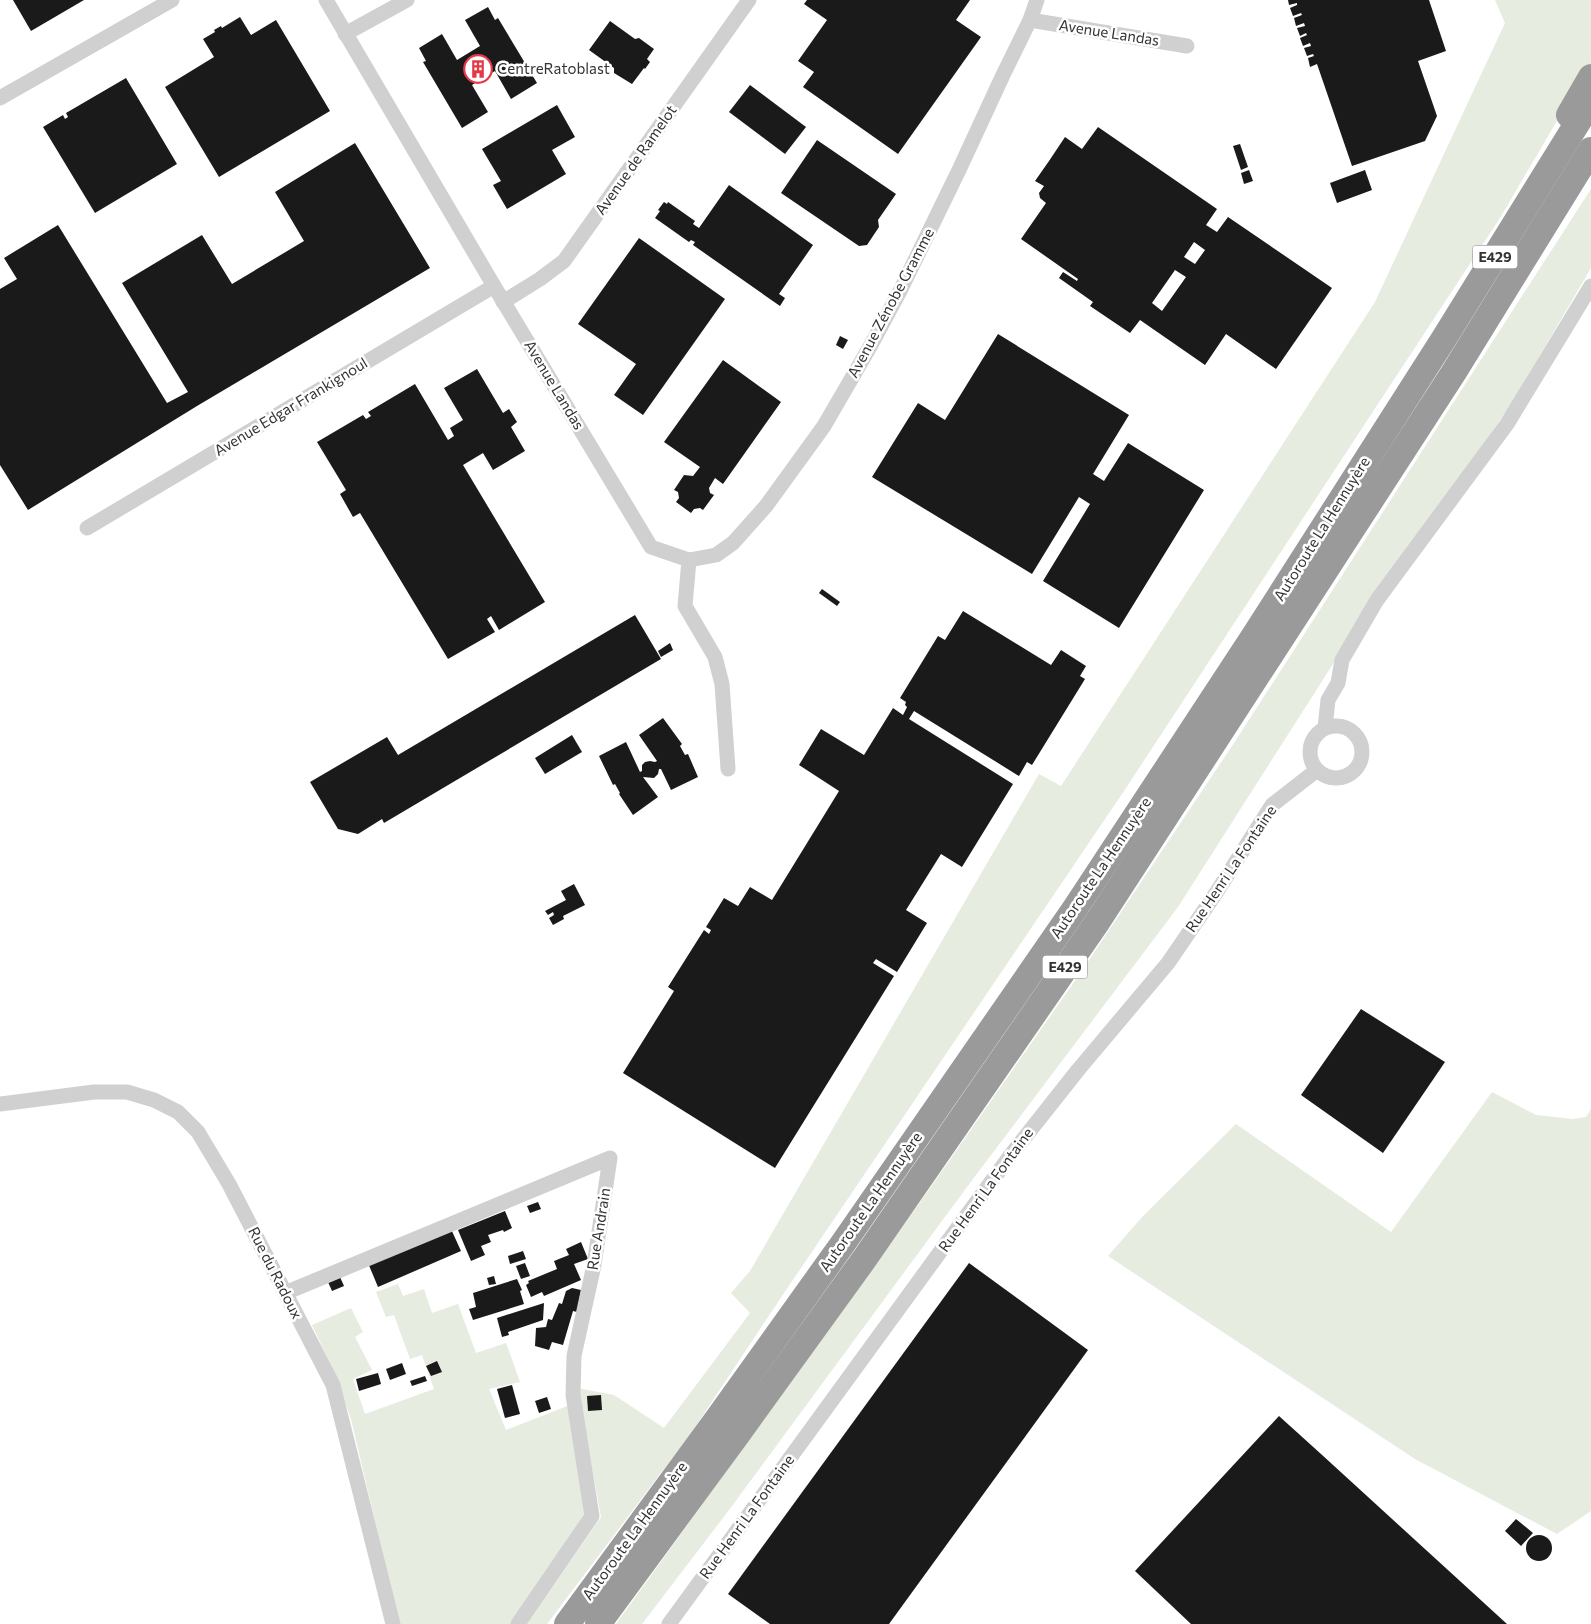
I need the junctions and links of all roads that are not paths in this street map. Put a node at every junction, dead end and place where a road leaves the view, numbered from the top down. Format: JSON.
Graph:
{"nodes":[{"id":1,"x":172,"y":0,"type":"edge"},
{"id":2,"x":326,"y":0,"type":"edge"},
{"id":3,"x":407,"y":0,"type":"edge"},
{"id":4,"x":749,"y":0,"type":"edge"},
{"id":5,"x":1037,"y":0,"type":"edge"},
{"id":6,"x":1030,"y":20,"type":"junction"},
{"id":7,"x":345,"y":34,"type":"junction"},
{"id":8,"x":1188,"y":46,"type":"dead end"},
{"id":9,"x":1591,"y":77,"type":"edge"},
{"id":10,"x":0,"y":98,"type":"edge"},
{"id":11,"x":1591,"y":101,"type":"edge"},
{"id":12,"x":1588,"y":157,"type":"edge"},
{"id":13,"x":1546,"y":174,"type":"junction"},
{"id":14,"x":494,"y":286,"type":"junction"},
{"id":15,"x":1591,"y":286,"type":"edge"},
{"id":16,"x":504,"y":302,"type":"junction"},
{"id":17,"x":88,"y":528,"type":"dead end"},
{"id":18,"x":689,"y":560,"type":"junction"},
{"id":19,"x":1324,"y":728,"type":"junction"},
{"id":20,"x":728,"y":769,"type":"dead end"},
{"id":21,"x":1317,"y":770,"type":"junction"},
{"id":22,"x":0,"y":1104,"type":"edge"},
{"id":23,"x":285,"y":1293,"type":"junction"},
{"id":24,"x":393,"y":1624,"type":"edge"},
{"id":25,"x":518,"y":1624,"type":"edge"},
{"id":26,"x":567,"y":1624,"type":"edge"},
{"id":27,"x":598,"y":1624,"type":"edge"},
{"id":28,"x":668,"y":1624,"type":"edge"}],
"edges":[{"from":1,"to":10,"type":"street"},
{"from":2,"to":7,"type":"street","name":"Avenue Landas"},
{"from":3,"to":7,"type":"street"},
{"from":4,"to":16,"type":"street","name":"Avenue de Ramelot"},
{"from":5,"to":6,"type":"street","name":"Avenue Zénobe Gramme"},
{"from":6,"to":8,"type":"street","name":"Avenue Landas"},
{"from":6,"to":18,"type":"street","name":"Avenue Zénobe Gramme"},
{"from":7,"to":14,"type":"street","name":"Avenue Landas"},
{"from":9,"to":13,"type":"highway"},
{"from":11,"to":13,"type":"highway","name":"Autoroute La Hennuyère","number":"E429"},
{"from":12,"to":27,"type":"highway","name":"Autoroute La Hennuyère","number":"E429"},
{"from":13,"to":26,"type":"highway","name":"Autoroute La Hennuyère","number":"E429"},
{"from":14,"to":16,"type":"street","name":"Avenue Landas"},
{"from":14,"to":17,"type":"street","name":"Avenue Edgar Frankignoul"},
{"from":15,"to":19,"type":"street"},
{"from":16,"to":18,"type":"street","name":"Avenue Landas"},
{"from":18,"to":20,"type":"street"},
{"from":19,"to":21,"type":"street"},
{"from":19,"to":21,"type":"street"},
{"from":21,"to":28,"type":"street","name":"Rue Henri La Fontaine"},
{"from":22,"to":23,"type":"street","name":"Rue du Radoux"},
{"from":23,"to":24,"type":"street","name":"Rue du Radoux"},
{"from":23,"to":25,"type":"street","name":"Rue Andrain"}]}
